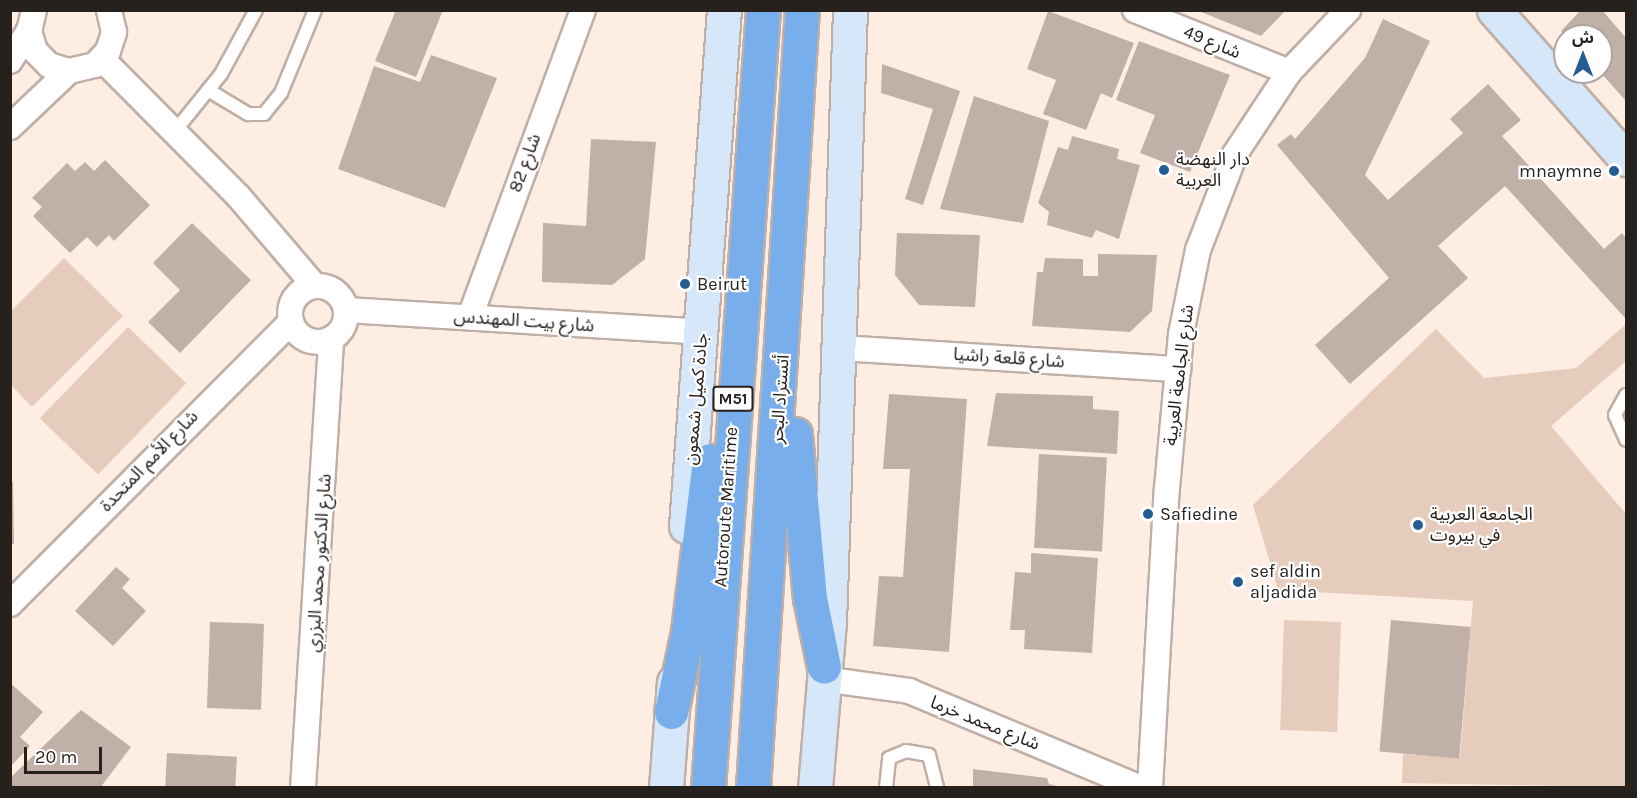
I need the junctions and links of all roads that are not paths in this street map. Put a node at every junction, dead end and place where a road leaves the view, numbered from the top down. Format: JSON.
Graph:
{"nodes":[{"id":1,"x":256,"y":10,"type":"edge"},
{"id":2,"x":315,"y":10,"type":"edge"},
{"id":3,"x":583,"y":10,"type":"edge"},
{"id":4,"x":724,"y":10,"type":"edge"},
{"id":5,"x":763,"y":10,"type":"edge"},
{"id":6,"x":802,"y":10,"type":"edge"},
{"id":7,"x":850,"y":10,"type":"edge"},
{"id":8,"x":1135,"y":10,"type":"edge"},
{"id":9,"x":1348,"y":10,"type":"edge"},
{"id":10,"x":1494,"y":10,"type":"edge"},
{"id":11,"x":115,"y":14,"type":"edge"},
{"id":12,"x":32,"y":16,"type":"edge"},
{"id":13,"x":102,"y":59,"type":"junction"},
{"id":14,"x":10,"y":61,"type":"edge"},
{"id":15,"x":69,"y":71,"type":"junction"},
{"id":16,"x":1289,"y":72,"type":"junction"},
{"id":17,"x":208,"y":90,"type":"junction"},
{"id":18,"x":10,"y":127,"type":"edge"},
{"id":19,"x":175,"y":131,"type":"junction"},
{"id":20,"x":1626,"y":159,"type":"edge"},
{"id":21,"x":314,"y":285,"type":"junction"},
{"id":22,"x":786,"y":302,"type":"junction"},
{"id":23,"x":346,"y":310,"type":"junction"},
{"id":24,"x":470,"y":317,"type":"junction"},
{"id":25,"x":291,"y":322,"type":"junction"},
{"id":26,"x":702,"y":332,"type":"junction"},
{"id":27,"x":331,"y":339,"type":"junction"},
{"id":28,"x":737,"y":348,"type":"junction"},
{"id":29,"x":841,"y":348,"type":"junction"},
{"id":30,"x":1178,"y":369,"type":"junction"},
{"id":31,"x":1626,"y":394,"type":"edge"},
{"id":32,"x":1626,"y":440,"type":"edge"},
{"id":33,"x":10,"y":604,"type":"edge"},
{"id":34,"x":824,"y":673,"type":"junction"},
{"id":35,"x":671,"y":712,"type":"junction"},
{"id":36,"x":303,"y":788,"type":"edge"},
{"id":37,"x":666,"y":788,"type":"edge"},
{"id":38,"x":708,"y":788,"type":"edge"},
{"id":39,"x":753,"y":788,"type":"edge"},
{"id":40,"x":815,"y":788,"type":"edge"},
{"id":41,"x":886,"y":788,"type":"edge"},
{"id":42,"x":937,"y":788,"type":"edge"},
{"id":43,"x":1141,"y":788,"type":"edge"},
{"id":44,"x":1150,"y":788,"type":"edge"}],
"edges":[{"from":1,"to":17,"type":"lane"},
{"from":2,"to":17,"type":"lane"},
{"from":3,"to":24,"type":"street","name":"شارع 82"},
{"from":4,"to":26,"type":"main road","name":"جادة كميل شمعون"},
{"from":5,"to":28,"type":"highway","name":"Autoroute Maritime","number":"M51"},
{"from":6,"to":22,"type":"highway","name":"أتستراد البحر","number":"M51"},
{"from":7,"to":29,"type":"main road"},
{"from":8,"to":16,"type":"street","name":"شارع 49"},
{"from":9,"to":16,"type":"street","name":"شارع الجامعة العربية"},
{"from":10,"to":20,"type":"main road"},
{"from":11,"to":13,"type":"street"},
{"from":12,"to":14,"type":"street"},
{"from":12,"to":15,"type":"street"},
{"from":13,"to":15,"type":"street"},
{"from":13,"to":19,"type":"street"},
{"from":15,"to":18,"type":"street"},
{"from":16,"to":30,"type":"street","name":"شارع الجامعة العربية"},
{"from":17,"to":19,"type":"lane"},
{"from":19,"to":21,"type":"street"},
{"from":21,"to":23,"type":"street"},
{"from":21,"to":25,"type":"street"},
{"from":22,"to":34,"type":"highway"},
{"from":22,"to":39,"type":"highway","name":"أتستراد البحر","number":"M51"},
{"from":23,"to":24,"type":"street","name":"شارع بيت المهندس"},
{"from":23,"to":27,"type":"street"},
{"from":24,"to":26,"type":"street","name":"شارع بيت المهندس"},
{"from":25,"to":27,"type":"street"},
{"from":25,"to":33,"type":"street","name":"شارع الأمم المتحدة"},
{"from":26,"to":35,"type":"main road","name":"جادة كميل شمعون"},
{"from":27,"to":36,"type":"street","name":"شارع الدكتور محمد البزري"},
{"from":28,"to":35,"type":"highway"},
{"from":28,"to":38,"type":"highway","name":"Autoroute Maritime","number":"M51"},
{"from":29,"to":30,"type":"street","name":"شارع قلعة راشيا"},
{"from":29,"to":34,"type":"main road"},
{"from":30,"to":44,"type":"street","name":"شارع الجامعة العربية"},
{"from":31,"to":32,"type":"lane"},
{"from":34,"to":40,"type":"main road"},
{"from":34,"to":43,"type":"street","name":"شارع محمد خرما"},
{"from":35,"to":37,"type":"main road","name":"جادة كميل شمعون"},
{"from":41,"to":42,"type":"lane"}]}
